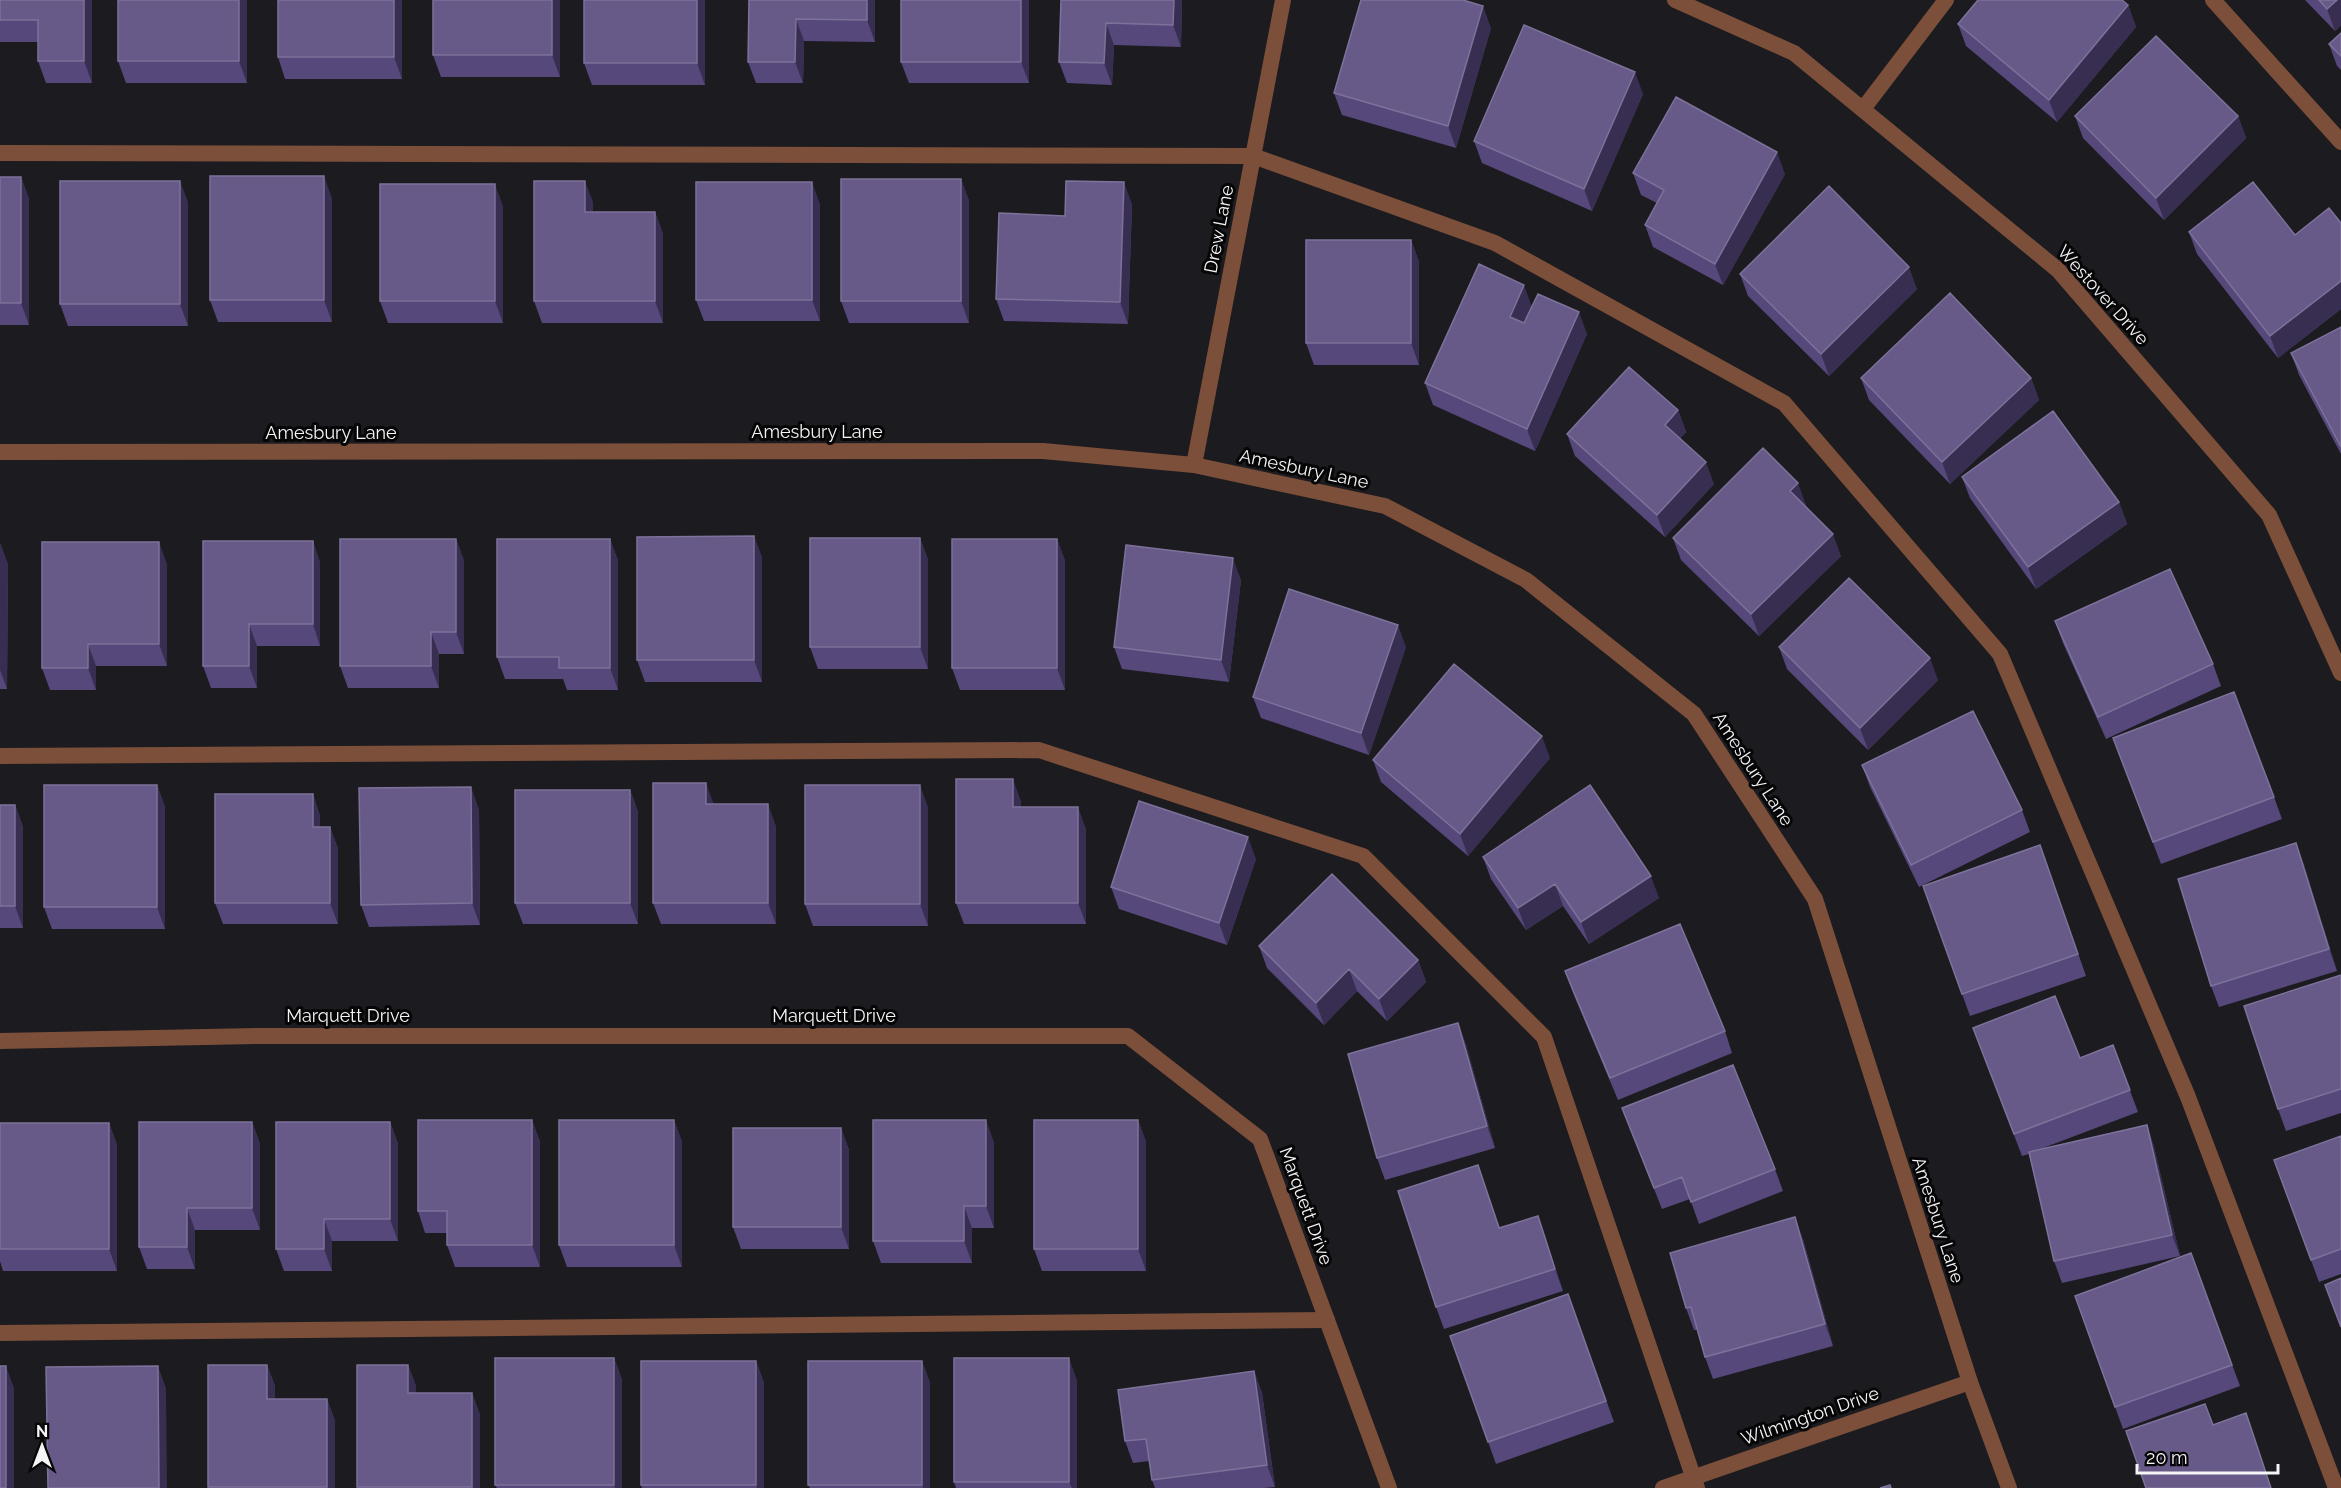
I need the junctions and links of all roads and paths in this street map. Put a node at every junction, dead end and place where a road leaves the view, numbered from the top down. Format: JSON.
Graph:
{"nodes":[{"id":1,"x":1283,"y":0,"type":"edge"},
{"id":2,"x":1675,"y":0,"type":"edge"},
{"id":3,"x":1946,"y":0,"type":"edge"},
{"id":4,"x":2213,"y":0,"type":"edge"},
{"id":5,"x":1863,"y":109,"type":"junction"},
{"id":6,"x":2341,"y":142,"type":"edge"},
{"id":7,"x":0,"y":153,"type":"edge"},
{"id":8,"x":1253,"y":156,"type":"junction"},
{"id":9,"x":0,"y":452,"type":"edge"},
{"id":10,"x":1194,"y":465,"type":"junction"},
{"id":11,"x":2341,"y":673,"type":"edge"},
{"id":12,"x":0,"y":756,"type":"edge"},
{"id":13,"x":0,"y":1041,"type":"edge"},
{"id":14,"x":1327,"y":1320,"type":"junction"},
{"id":15,"x":0,"y":1333,"type":"edge"},
{"id":16,"x":1970,"y":1382,"type":"junction"},
{"id":17,"x":1695,"y":1483,"type":"edge"},
{"id":18,"x":1389,"y":1488,"type":"edge"},
{"id":19,"x":1663,"y":1488,"type":"edge"},
{"id":20,"x":2009,"y":1488,"type":"edge"},
{"id":21,"x":2336,"y":1488,"type":"edge"}],
"edges":[{"from":1,"to":8,"type":"street","name":"Drew Lane"},
{"from":2,"to":5,"type":"street","name":"Westover Drive"},
{"from":3,"to":5,"type":"street"},
{"from":4,"to":6,"type":"street"},
{"from":5,"to":11,"type":"street","name":"Westover Drive"},
{"from":7,"to":8,"type":"street"},
{"from":8,"to":10,"type":"street","name":"Drew Lane"},
{"from":8,"to":21,"type":"street"},
{"from":9,"to":10,"type":"street","name":"Amesbury Lane"},
{"from":10,"to":16,"type":"street","name":"Amesbury Lane"},
{"from":12,"to":17,"type":"street"},
{"from":13,"to":14,"type":"street","name":"Marquett Drive"},
{"from":14,"to":15,"type":"street"},
{"from":14,"to":18,"type":"street","name":"Marquett Drive"},
{"from":16,"to":17,"type":"street","name":"Wilmington Drive"},
{"from":16,"to":20,"type":"street","name":"Amesbury Lane"},
{"from":17,"to":19,"type":"street","name":"Wilmington Drive"}]}
